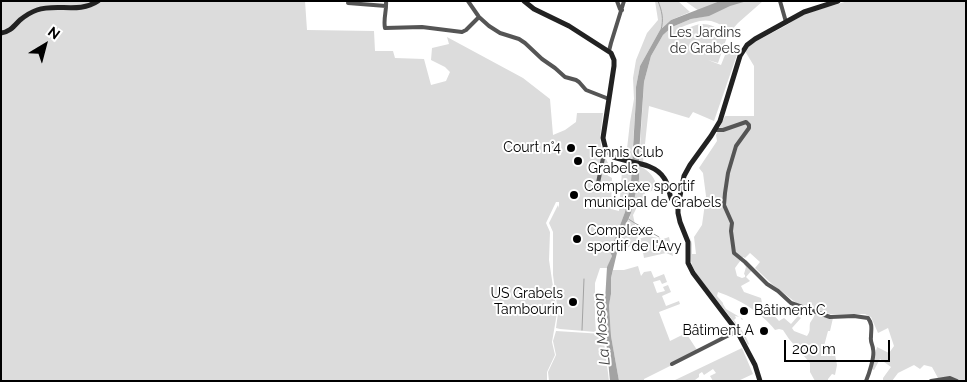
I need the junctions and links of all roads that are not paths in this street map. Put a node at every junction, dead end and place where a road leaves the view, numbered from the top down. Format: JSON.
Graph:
{"nodes":[{"id":1,"x":98,"y":1,"type":"edge"},
{"id":2,"x":468,"y":1,"type":"edge"},
{"id":3,"x":524,"y":1,"type":"edge"},
{"id":4,"x":617,"y":1,"type":"edge"},
{"id":5,"x":624,"y":1,"type":"edge"},
{"id":6,"x":780,"y":1,"type":"edge"},
{"id":7,"x":838,"y":1,"type":"edge"},
{"id":8,"x":348,"y":3,"type":"dead end"},
{"id":9,"x":386,"y":4,"type":"edge"},
{"id":10,"x":622,"y":10,"type":"junction"},
{"id":11,"x":479,"y":17,"type":"junction"},
{"id":12,"x":786,"y":22,"type":"junction"},
{"id":13,"x":1,"y":32,"type":"edge"},
{"id":14,"x":610,"y":51,"type":"junction"},
{"id":15,"x":609,"y":98,"type":"junction"},
{"id":16,"x":716,"y":130,"type":"junction"},
{"id":17,"x":607,"y":152,"type":"junction"},
{"id":18,"x":597,"y":188,"type":"dead end"},
{"id":19,"x":678,"y":206,"type":"junction"},
{"id":20,"x":737,"y":331,"type":"junction"},
{"id":21,"x":672,"y":364,"type":"dead end"},
{"id":22,"x":760,"y":381,"type":"edge"},
{"id":23,"x":866,"y":381,"type":"edge"},
{"id":24,"x":931,"y":381,"type":"edge"},
{"id":25,"x":957,"y":381,"type":"edge"}],
"edges":[{"from":1,"to":13,"type":"street"},
{"from":2,"to":11,"type":"street"},
{"from":3,"to":14,"type":"street"},
{"from":4,"to":10,"type":"street"},
{"from":5,"to":10,"type":"street"},
{"from":6,"to":12,"type":"street"},
{"from":7,"to":12,"type":"street"},
{"from":8,"to":9,"type":"street"},
{"from":9,"to":11,"type":"street"},
{"from":10,"to":14,"type":"street"},
{"from":11,"to":15,"type":"street"},
{"from":12,"to":16,"type":"street"},
{"from":14,"to":15,"type":"street"},
{"from":15,"to":17,"type":"street"},
{"from":16,"to":19,"type":"street"},
{"from":16,"to":23,"type":"street"},
{"from":17,"to":18,"type":"street"},
{"from":17,"to":19,"type":"street"},
{"from":19,"to":20,"type":"street"},
{"from":20,"to":21,"type":"street"},
{"from":20,"to":22,"type":"street"},
{"from":24,"to":25,"type":"street"}]}
